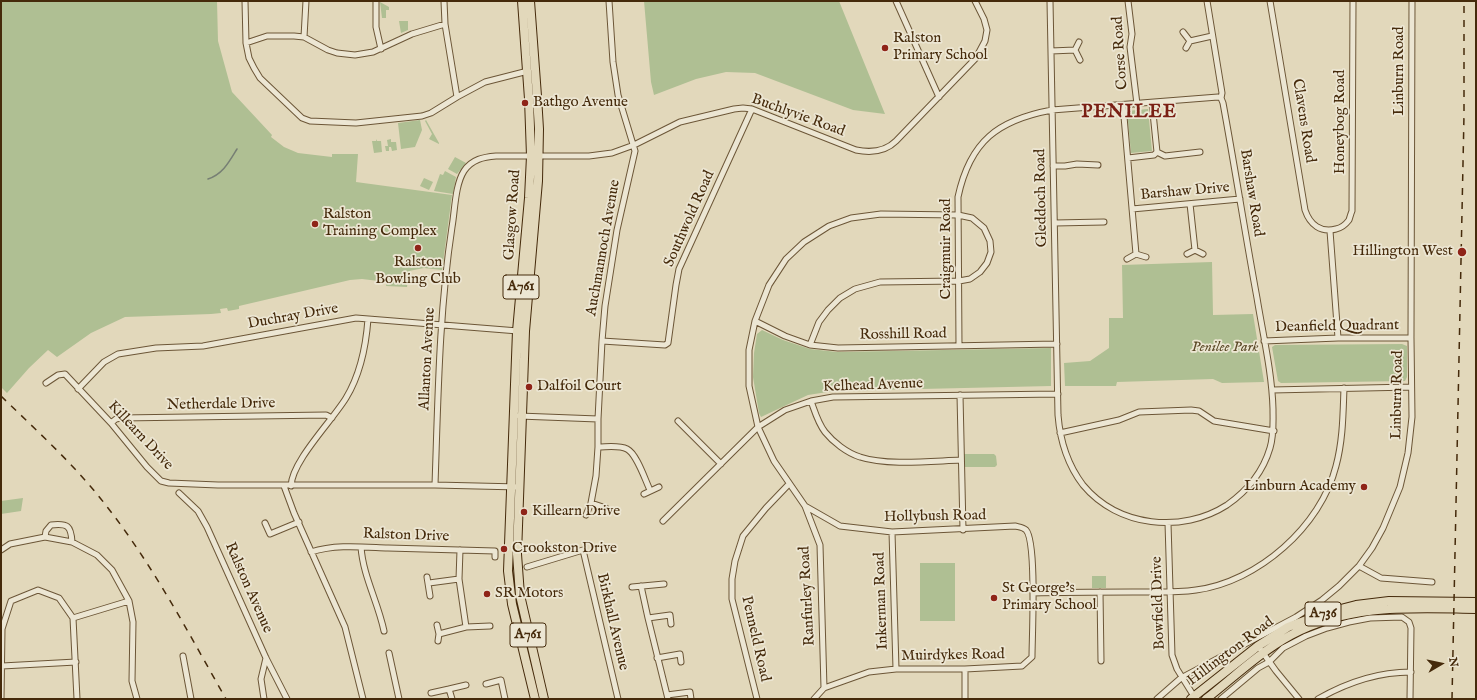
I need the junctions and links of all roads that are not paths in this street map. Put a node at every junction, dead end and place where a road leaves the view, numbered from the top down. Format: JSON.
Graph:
{"nodes":[{"id":1,"x":245,"y":1,"type":"edge"},
{"id":2,"x":306,"y":1,"type":"edge"},
{"id":3,"x":376,"y":1,"type":"edge"},
{"id":4,"x":444,"y":1,"type":"edge"},
{"id":5,"x":522,"y":1,"type":"edge"},
{"id":6,"x":530,"y":1,"type":"edge"},
{"id":7,"x":609,"y":1,"type":"edge"},
{"id":8,"x":896,"y":1,"type":"edge"},
{"id":9,"x":975,"y":1,"type":"edge"},
{"id":10,"x":1050,"y":1,"type":"edge"},
{"id":11,"x":1128,"y":1,"type":"edge"},
{"id":12,"x":1207,"y":1,"type":"edge"},
{"id":13,"x":1270,"y":1,"type":"edge"},
{"id":14,"x":1353,"y":1,"type":"edge"},
{"id":15,"x":1412,"y":1,"type":"edge"},
{"id":16,"x":527,"y":12,"type":"junction"},
{"id":17,"x":445,"y":24,"type":"junction"},
{"id":18,"x":1183,"y":32,"type":"dead end"},
{"id":19,"x":1212,"y":36,"type":"junction"},
{"id":20,"x":304,"y":37,"type":"junction"},
{"id":21,"x":1190,"y":41,"type":"junction"},
{"id":22,"x":1079,"y":42,"type":"dead end"},
{"id":23,"x":246,"y":43,"type":"junction"},
{"id":24,"x":1186,"y":48,"type":"dead end"},
{"id":25,"x":381,"y":49,"type":"junction"},
{"id":26,"x":1075,"y":50,"type":"junction"},
{"id":27,"x":1051,"y":51,"type":"junction"},
{"id":28,"x":1080,"y":60,"type":"dead end"},
{"id":29,"x":531,"y":70,"type":"junction"},
{"id":30,"x":456,"y":97,"type":"junction"},
{"id":31,"x":939,"y":97,"type":"junction"},
{"id":32,"x":1221,"y":98,"type":"junction"},
{"id":33,"x":1152,"y":103,"type":"junction"},
{"id":34,"x":1137,"y":104,"type":"junction"},
{"id":35,"x":1123,"y":105,"type":"junction"},
{"id":36,"x":752,"y":110,"type":"junction"},
{"id":37,"x":1052,"y":110,"type":"junction"},
{"id":38,"x":634,"y":145,"type":"junction"},
{"id":39,"x":1157,"y":152,"type":"junction"},
{"id":40,"x":1200,"y":152,"type":"dead end"},
{"id":41,"x":535,"y":156,"type":"junction"},
{"id":42,"x":1128,"y":158,"type":"junction"},
{"id":43,"x":1098,"y":165,"type":"dead end"},
{"id":44,"x":1053,"y":166,"type":"junction"},
{"id":45,"x":1240,"y":198,"type":"junction"},
{"id":46,"x":1190,"y":204,"type":"junction"},
{"id":47,"x":1132,"y":209,"type":"junction"},
{"id":48,"x":958,"y":215,"type":"junction"},
{"id":49,"x":1104,"y":222,"type":"dead end"},
{"id":50,"x":1055,"y":223,"type":"junction"},
{"id":51,"x":1330,"y":231,"type":"junction"},
{"id":52,"x":1195,"y":250,"type":"junction"},
{"id":53,"x":1136,"y":254,"type":"junction"},
{"id":54,"x":1187,"y":254,"type":"dead end"},
{"id":55,"x":1204,"y":254,"type":"dead end"},
{"id":56,"x":1146,"y":257,"type":"dead end"},
{"id":57,"x":1127,"y":259,"type":"dead end"},
{"id":58,"x":959,"y":281,"type":"junction"},
{"id":59,"x":368,"y":319,"type":"junction"},
{"id":60,"x":755,"y":321,"type":"junction"},
{"id":61,"x":441,"y":325,"type":"junction"},
{"id":62,"x":521,"y":331,"type":"junction"},
{"id":63,"x":1338,"y":338,"type":"junction"},
{"id":64,"x":1411,"y":338,"type":"junction"},
{"id":65,"x":602,"y":341,"type":"junction"},
{"id":66,"x":1264,"y":341,"type":"junction"},
{"id":67,"x":1057,"y":344,"type":"junction"},
{"id":68,"x":810,"y":345,"type":"junction"},
{"id":69,"x":960,"y":346,"type":"junction"},
{"id":70,"x":46,"y":383,"type":"dead end"},
{"id":71,"x":1411,"y":387,"type":"junction"},
{"id":72,"x":1344,"y":388,"type":"junction"},
{"id":73,"x":78,"y":389,"type":"junction"},
{"id":74,"x":1272,"y":390,"type":"junction"},
{"id":75,"x":1058,"y":394,"type":"junction"},
{"id":76,"x":960,"y":395,"type":"junction"},
{"id":77,"x":811,"y":401,"type":"junction"},
{"id":78,"x":518,"y":416,"type":"junction"},
{"id":79,"x":332,"y":418,"type":"junction"},
{"id":80,"x":598,"y":419,"type":"junction"},
{"id":81,"x":678,"y":421,"type":"dead end"},
{"id":82,"x":111,"y":423,"type":"junction"},
{"id":83,"x":758,"y":427,"type":"junction"},
{"id":84,"x":1274,"y":431,"type":"junction"},
{"id":85,"x":1060,"y":433,"type":"junction"},
{"id":86,"x":598,"y":447,"type":"junction"},
{"id":87,"x":961,"y":460,"type":"junction"},
{"id":88,"x":721,"y":464,"type":"junction"},
{"id":89,"x":790,"y":484,"type":"junction"},
{"id":90,"x":435,"y":485,"type":"junction"},
{"id":91,"x":284,"y":486,"type":"junction"},
{"id":92,"x":291,"y":486,"type":"junction"},
{"id":93,"x":658,"y":486,"type":"dead end"},
{"id":94,"x":515,"y":487,"type":"junction"},
{"id":95,"x":650,"y":490,"type":"junction"},
{"id":96,"x":179,"y":492,"type":"dead end"},
{"id":97,"x":644,"y":494,"type":"dead end"},
{"id":98,"x":591,"y":503,"type":"junction"},
{"id":99,"x":805,"y":506,"type":"junction"},
{"id":100,"x":606,"y":508,"type":"dead end"},
{"id":101,"x":586,"y":515,"type":"dead end"},
{"id":102,"x":663,"y":521,"type":"dead end"},
{"id":103,"x":299,"y":522,"type":"junction"},
{"id":104,"x":265,"y":523,"type":"dead end"},
{"id":105,"x":1168,"y":523,"type":"junction"},
{"id":106,"x":963,"y":530,"type":"junction"},
{"id":107,"x":892,"y":532,"type":"junction"},
{"id":108,"x":45,"y":537,"type":"junction"},
{"id":109,"x":72,"y":542,"type":"junction"},
{"id":110,"x":361,"y":547,"type":"junction"},
{"id":111,"x":1,"y":550,"type":"edge"},
{"id":112,"x":460,"y":550,"type":"junction"},
{"id":113,"x":312,"y":552,"type":"junction"},
{"id":114,"x":495,"y":557,"type":"dead end"},
{"id":115,"x":1359,"y":566,"type":"junction"},
{"id":116,"x":528,"y":567,"type":"dead end"},
{"id":117,"x":428,"y":577,"type":"dead end"},
{"id":118,"x":459,"y":579,"type":"junction"},
{"id":119,"x":1432,"y":582,"type":"dead end"},
{"id":120,"x":429,"y":584,"type":"junction"},
{"id":121,"x":664,"y":584,"type":"dead end"},
{"id":122,"x":642,"y":586,"type":"junction"},
{"id":123,"x":632,"y":587,"type":"dead end"},
{"id":124,"x":1100,"y":592,"type":"junction"},
{"id":125,"x":1170,"y":592,"type":"junction"},
{"id":126,"x":1033,"y":593,"type":"junction"},
{"id":127,"x":430,"y":596,"type":"dead end"},
{"id":128,"x":129,"y":601,"type":"junction"},
{"id":129,"x":1476,"y":602,"type":"edge"},
{"id":130,"x":1476,"y":609,"type":"edge"},
{"id":131,"x":519,"y":614,"type":"junction"},
{"id":132,"x":73,"y":618,"type":"junction"},
{"id":133,"x":648,"y":618,"type":"junction"},
{"id":134,"x":671,"y":624,"type":"dead end"},
{"id":135,"x":436,"y":625,"type":"dead end"},
{"id":136,"x":490,"y":626,"type":"dead end"},
{"id":137,"x":466,"y":627,"type":"junction"},
{"id":138,"x":384,"y":631,"type":"dead end"},
{"id":139,"x":439,"y":634,"type":"junction"},
{"id":140,"x":438,"y":641,"type":"dead end"},
{"id":141,"x":1260,"y":650,"type":"junction"},
{"id":142,"x":389,"y":653,"type":"dead end"},
{"id":143,"x":183,"y":656,"type":"dead end"},
{"id":144,"x":266,"y":658,"type":"junction"},
{"id":145,"x":657,"y":658,"type":"junction"},
{"id":146,"x":1101,"y":661,"type":"dead end"},
{"id":147,"x":76,"y":662,"type":"junction"},
{"id":148,"x":681,"y":662,"type":"dead end"},
{"id":149,"x":1268,"y":662,"type":"junction"},
{"id":150,"x":2,"y":666,"type":"edge"},
{"id":151,"x":896,"y":669,"type":"junction"},
{"id":152,"x":965,"y":669,"type":"junction"},
{"id":153,"x":1411,"y":672,"type":"junction"},
{"id":154,"x":1181,"y":678,"type":"junction"},
{"id":155,"x":486,"y":684,"type":"dead end"},
{"id":156,"x":466,"y":685,"type":"dead end"},
{"id":157,"x":824,"y":688,"type":"junction"},
{"id":158,"x":449,"y":689,"type":"junction"},
{"id":159,"x":431,"y":693,"type":"dead end"},
{"id":160,"x":667,"y":697,"type":"edge"},
{"id":161,"x":1194,"y":698,"type":"edge"},
{"id":162,"x":1,"y":699,"type":"edge"},
{"id":163,"x":77,"y":699,"type":"edge"},
{"id":164,"x":137,"y":699,"type":"edge"},
{"id":165,"x":191,"y":699,"type":"edge"},
{"id":166,"x":264,"y":699,"type":"edge"},
{"id":167,"x":287,"y":699,"type":"edge"},
{"id":168,"x":363,"y":699,"type":"edge"},
{"id":169,"x":399,"y":699,"type":"edge"},
{"id":170,"x":452,"y":699,"type":"edge"},
{"id":171,"x":505,"y":699,"type":"edge"},
{"id":172,"x":535,"y":699,"type":"edge"},
{"id":173,"x":544,"y":699,"type":"edge"},
{"id":174,"x":618,"y":699,"type":"edge"},
{"id":175,"x":691,"y":699,"type":"edge"},
{"id":176,"x":757,"y":699,"type":"edge"},
{"id":177,"x":814,"y":699,"type":"edge"},
{"id":178,"x":965,"y":699,"type":"edge"},
{"id":179,"x":1157,"y":699,"type":"edge"},
{"id":180,"x":1206,"y":699,"type":"edge"},
{"id":181,"x":1221,"y":699,"type":"edge"},
{"id":182,"x":1299,"y":699,"type":"edge"},
{"id":183,"x":1318,"y":699,"type":"edge"},
{"id":184,"x":1410,"y":699,"type":"edge"}],
"edges":[{"from":1,"to":23,"type":"street"},
{"from":2,"to":20,"type":"street"},
{"from":3,"to":25,"type":"street"},
{"from":4,"to":17,"type":"street"},
{"from":5,"to":16,"type":"main road","name":"Glasgow Road","number":"A761"},
{"from":6,"to":16,"type":"main road","name":"Glasgow Road","number":"A761"},
{"from":7,"to":38,"type":"street","name":"Auchmannoch Avenue"},
{"from":8,"to":31,"type":"street"},
{"from":9,"to":31,"type":"street","name":"Buchlyvie Road"},
{"from":10,"to":27,"type":"street","name":"Gleddoch Road"},
{"from":11,"to":34,"type":"street","name":"Corse Road"},
{"from":12,"to":19,"type":"street","name":"Barshaw Road"},
{"from":13,"to":51,"type":"street","name":"Clavens Road"},
{"from":14,"to":51,"type":"street","name":"Honeybog Road"},
{"from":15,"to":64,"type":"street","name":"Linburn Road"},
{"from":16,"to":29,"type":"main road","name":"Glasgow Road","number":"A761"},
{"from":17,"to":25,"type":"street"},
{"from":17,"to":30,"type":"street"},
{"from":18,"to":21,"type":"street"},
{"from":19,"to":21,"type":"street"},
{"from":19,"to":32,"type":"street","name":"Barshaw Road"},
{"from":20,"to":23,"type":"street"},
{"from":20,"to":25,"type":"street"},
{"from":21,"to":24,"type":"street"},
{"from":22,"to":26,"type":"street"},
{"from":23,"to":30,"type":"street"},
{"from":26,"to":27,"type":"street"},
{"from":26,"to":28,"type":"street"},
{"from":27,"to":37,"type":"street","name":"Gleddoch Road"},
{"from":29,"to":30,"type":"street"},
{"from":29,"to":41,"type":"main road","name":"Glasgow Road","number":"A761"},
{"from":31,"to":36,"type":"street","name":"Buchlyvie Road"},
{"from":32,"to":33,"type":"street","name":"Craigmuir Road"},
{"from":32,"to":45,"type":"street","name":"Barshaw Road"},
{"from":33,"to":34,"type":"street","name":"Craigmuir Road"},
{"from":33,"to":39,"type":"street"},
{"from":34,"to":35,"type":"street","name":"Craigmuir Road"},
{"from":35,"to":37,"type":"street","name":"Craigmuir Road"},
{"from":35,"to":42,"type":"street"},
{"from":36,"to":38,"type":"street","name":"Buchlyvie Road"},
{"from":36,"to":65,"type":"street","name":"Southwold Road"},
{"from":37,"to":44,"type":"street","name":"Gleddoch Road"},
{"from":37,"to":48,"type":"street","name":"Craigmuir Road"},
{"from":38,"to":41,"type":"street","name":"Buchlyvie Road"},
{"from":38,"to":65,"type":"street","name":"Auchmannoch Avenue"},
{"from":39,"to":40,"type":"street"},
{"from":39,"to":42,"type":"street"},
{"from":41,"to":61,"type":"street","name":"Allanton Avenue"},
{"from":41,"to":62,"type":"main road","name":"Glasgow Road","number":"A761"},
{"from":42,"to":47,"type":"street"},
{"from":43,"to":44,"type":"street"},
{"from":44,"to":50,"type":"street","name":"Gleddoch Road"},
{"from":45,"to":46,"type":"street","name":"Barshaw Drive"},
{"from":45,"to":66,"type":"street","name":"Barshaw Road"},
{"from":46,"to":47,"type":"street","name":"Barshaw Drive"},
{"from":46,"to":52,"type":"street"},
{"from":47,"to":53,"type":"street"},
{"from":48,"to":58,"type":"street","name":"Craigmuir Road"},
{"from":48,"to":58,"type":"street","name":"Hollybush Road"},
{"from":48,"to":60,"type":"street","name":"Hollybush Road"},
{"from":49,"to":50,"type":"street"},
{"from":50,"to":67,"type":"street","name":"Gleddoch Road"},
{"from":51,"to":63,"type":"street"},
{"from":52,"to":54,"type":"street"},
{"from":52,"to":55,"type":"street"},
{"from":53,"to":56,"type":"street"},
{"from":53,"to":57,"type":"street"},
{"from":58,"to":68,"type":"street"},
{"from":58,"to":69,"type":"street","name":"Craigmuir Road"},
{"from":59,"to":61,"type":"street","name":"Duchray Drive"},
{"from":59,"to":73,"type":"street","name":"Duchray Drive"},
{"from":59,"to":79,"type":"street"},
{"from":60,"to":68,"type":"street","name":"Rosshill Road"},
{"from":60,"to":83,"type":"street","name":"Hollybush Road"},
{"from":61,"to":62,"type":"street","name":"Duchray Drive"},
{"from":61,"to":90,"type":"street","name":"Allanton Avenue"},
{"from":62,"to":78,"type":"main road","name":"Glasgow Road","number":"A761"},
{"from":63,"to":64,"type":"street","name":"Deanfield Quadrant"},
{"from":63,"to":66,"type":"street","name":"Deanfield Quadrant"},
{"from":64,"to":71,"type":"street","name":"Linburn Road"},
{"from":65,"to":80,"type":"street","name":"Auchmannoch Avenue"},
{"from":66,"to":74,"type":"street","name":"Barshaw Road"},
{"from":67,"to":69,"type":"street","name":"Rosshill Road"},
{"from":67,"to":75,"type":"street","name":"Gleddoch Road"},
{"from":68,"to":69,"type":"street","name":"Rosshill Road"},
{"from":70,"to":73,"type":"street","name":"Killearn Drive"},
{"from":71,"to":72,"type":"street"},
{"from":71,"to":115,"type":"street","name":"Linburn Road"},
{"from":72,"to":74,"type":"street"},
{"from":72,"to":125,"type":"street"},
{"from":73,"to":82,"type":"street","name":"Killearn Drive"},
{"from":74,"to":84,"type":"street","name":"Barshaw Road"},
{"from":75,"to":76,"type":"street","name":"Kelhead Avenue"},
{"from":75,"to":85,"type":"street","name":"Gleddoch Road"},
{"from":76,"to":77,"type":"street","name":"Kelhead Avenue"},
{"from":76,"to":87,"type":"street"},
{"from":77,"to":83,"type":"street","name":"Kelhead Avenue"},
{"from":77,"to":87,"type":"street"},
{"from":78,"to":80,"type":"street"},
{"from":78,"to":94,"type":"main road","name":"Glasgow Road","number":"A761"},
{"from":79,"to":82,"type":"street","name":"Netherdale Drive"},
{"from":79,"to":92,"type":"street"},
{"from":80,"to":86,"type":"street","name":"Auchmannoch Avenue"},
{"from":81,"to":88,"type":"street"},
{"from":82,"to":91,"type":"street","name":"Killearn Drive"},
{"from":83,"to":88,"type":"street","name":"Kelhead Avenue"},
{"from":83,"to":89,"type":"street","name":"Hollybush Road"},
{"from":84,"to":85,"type":"street"},
{"from":84,"to":105,"type":"street","name":"Barshaw Road"},
{"from":85,"to":105,"type":"street","name":"Gleddoch Road"},
{"from":86,"to":95,"type":"street"},
{"from":86,"to":98,"type":"street","name":"Auchmannoch Avenue"},
{"from":87,"to":106,"type":"street"},
{"from":88,"to":102,"type":"street","name":"Kelhead Avenue"},
{"from":89,"to":99,"type":"street","name":"Hollybush Road"},
{"from":89,"to":176,"type":"street","name":"Penneld Road"},
{"from":90,"to":92,"type":"street","name":"Killearn Drive"},
{"from":90,"to":94,"type":"street","name":"Killearn Drive"},
{"from":91,"to":92,"type":"street","name":"Killearn Drive"},
{"from":91,"to":103,"type":"street"},
{"from":93,"to":95,"type":"street"},
{"from":94,"to":131,"type":"main road","name":"Glasgow Road","number":"A761"},
{"from":94,"to":131,"type":"main road","name":"Glasgow Road","number":"A761"},
{"from":95,"to":97,"type":"street"},
{"from":96,"to":144,"type":"street","name":"Ralston Avenue"},
{"from":98,"to":100,"type":"street"},
{"from":98,"to":101,"type":"street","name":"Auchmannoch Avenue"},
{"from":99,"to":107,"type":"street","name":"Hollybush Road"},
{"from":99,"to":157,"type":"street","name":"Ranfurley Road"},
{"from":103,"to":104,"type":"street"},
{"from":103,"to":113,"type":"street"},
{"from":105,"to":125,"type":"street","name":"Bowfield Drive"},
{"from":106,"to":107,"type":"street","name":"Hollybush Road"},
{"from":106,"to":126,"type":"street","name":"Hollybush Road"},
{"from":107,"to":151,"type":"street","name":"Inkerman Road"},
{"from":108,"to":109,"type":"street"},
{"from":108,"to":109,"type":"street"},
{"from":108,"to":111,"type":"street"},
{"from":109,"to":128,"type":"street"},
{"from":110,"to":112,"type":"street","name":"Ralston Drive"},
{"from":110,"to":113,"type":"street","name":"Ralston Drive"},
{"from":110,"to":138,"type":"street"},
{"from":112,"to":114,"type":"street","name":"Ralston Drive"},
{"from":112,"to":118,"type":"street"},
{"from":113,"to":168,"type":"street"},
{"from":115,"to":119,"type":"street"},
{"from":115,"to":154,"type":"street","name":"Linburn Road"},
{"from":116,"to":174,"type":"street","name":"Birkhall Avenue"},
{"from":117,"to":120,"type":"street"},
{"from":118,"to":120,"type":"street"},
{"from":118,"to":137,"type":"street"},
{"from":120,"to":127,"type":"street"},
{"from":121,"to":122,"type":"street"},
{"from":122,"to":123,"type":"street"},
{"from":122,"to":133,"type":"street"},
{"from":124,"to":125,"type":"street"},
{"from":124,"to":126,"type":"street"},
{"from":124,"to":146,"type":"street"},
{"from":125,"to":154,"type":"street","name":"Bowfield Drive"},
{"from":126,"to":152,"type":"street","name":"Muirdykes Road"},
{"from":128,"to":132,"type":"street"},
{"from":128,"to":164,"type":"street"},
{"from":129,"to":141,"type":"main road","name":"Hillington Road","number":"A736"},
{"from":130,"to":141,"type":"main road","name":"Hillington Road","number":"A736"},
{"from":131,"to":172,"type":"main road","number":"A761"},
{"from":131,"to":173,"type":"main road","number":"A761"},
{"from":132,"to":147,"type":"street"},
{"from":132,"to":150,"type":"street"},
{"from":133,"to":134,"type":"street"},
{"from":133,"to":145,"type":"street"},
{"from":135,"to":139,"type":"street"},
{"from":136,"to":137,"type":"street"},
{"from":137,"to":139,"type":"street"},
{"from":139,"to":140,"type":"street"},
{"from":141,"to":149,"type":"street"},
{"from":141,"to":161,"type":"main road","name":"Hillington Road","number":"A736"},
{"from":141,"to":180,"type":"main road","name":"Hillington Road","number":"A736"},
{"from":142,"to":169,"type":"street"},
{"from":143,"to":165,"type":"street"},
{"from":144,"to":166,"type":"street"},
{"from":144,"to":167,"type":"street","name":"Ralston Avenue"},
{"from":145,"to":148,"type":"street"},
{"from":145,"to":160,"type":"street"},
{"from":147,"to":150,"type":"street"},
{"from":147,"to":163,"type":"street"},
{"from":149,"to":153,"type":"street"},
{"from":149,"to":181,"type":"street"},
{"from":149,"to":182,"type":"street"},
{"from":150,"to":162,"type":"street"},
{"from":151,"to":152,"type":"street","name":"Muirdykes Road"},
{"from":151,"to":157,"type":"street","name":"Muirdykes Road"},
{"from":152,"to":178,"type":"street"},
{"from":153,"to":183,"type":"street"},
{"from":153,"to":184,"type":"street"},
{"from":154,"to":161,"type":"street","name":"Bowfield Drive"},
{"from":154,"to":179,"type":"street","name":"Linburn Road"},
{"from":155,"to":171,"type":"street"},
{"from":156,"to":158,"type":"street"},
{"from":157,"to":177,"type":"street","name":"Muirdykes Road"},
{"from":158,"to":159,"type":"street"},
{"from":158,"to":170,"type":"street"},
{"from":160,"to":175,"type":"street"}]}
